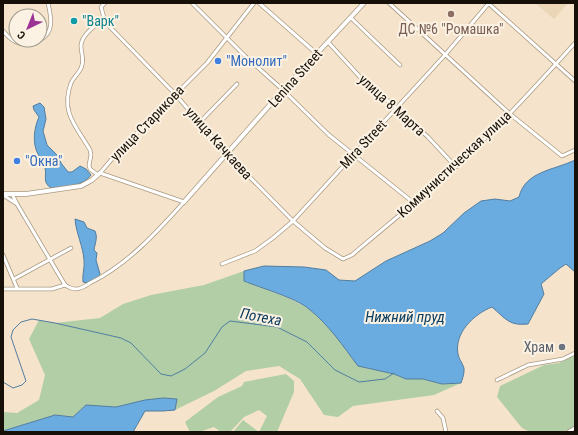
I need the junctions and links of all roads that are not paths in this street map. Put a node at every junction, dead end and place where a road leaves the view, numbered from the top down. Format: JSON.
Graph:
{"nodes":[{"id":1,"x":48,"y":3,"type":"edge"},
{"id":2,"x":105,"y":3,"type":"edge"},
{"id":3,"x":192,"y":3,"type":"edge"},
{"id":4,"x":254,"y":3,"type":"edge"},
{"id":5,"x":259,"y":3,"type":"edge"},
{"id":6,"x":364,"y":3,"type":"edge"},
{"id":7,"x":389,"y":3,"type":"edge"},
{"id":8,"x":488,"y":3,"type":"edge"},
{"id":9,"x":104,"y":18,"type":"junction"},
{"id":10,"x":351,"y":18,"type":"junction"},
{"id":11,"x":48,"y":32,"type":"edge"},
{"id":12,"x":227,"y":38,"type":"junction"},
{"id":13,"x":328,"y":42,"type":"junction"},
{"id":14,"x":575,"y":43,"type":"edge"},
{"id":15,"x":317,"y":54,"type":"junction"},
{"id":16,"x":445,"y":55,"type":"junction"},
{"id":17,"x":556,"y":63,"type":"junction"},
{"id":18,"x":400,"y":65,"type":"dead end"},
{"id":19,"x":575,"y":81,"type":"edge"},
{"id":20,"x":236,"y":84,"type":"dead end"},
{"id":21,"x":283,"y":90,"type":"junction"},
{"id":22,"x":175,"y":94,"type":"junction"},
{"id":23,"x":396,"y":108,"type":"junction"},
{"id":24,"x":510,"y":114,"type":"junction"},
{"id":25,"x":199,"y":123,"type":"junction"},
{"id":26,"x":575,"y":150,"type":"edge"},
{"id":27,"x":354,"y":153,"type":"junction"},
{"id":28,"x":227,"y":154,"type":"junction"},
{"id":29,"x":456,"y":167,"type":"junction"},
{"id":30,"x":99,"y":174,"type":"junction"},
{"id":31,"x":3,"y":194,"type":"edge"},
{"id":32,"x":12,"y":194,"type":"junction"},
{"id":33,"x":184,"y":202,"type":"junction"},
{"id":34,"x":414,"y":203,"type":"junction"},
{"id":35,"x":17,"y":204,"type":"junction"},
{"id":36,"x":293,"y":220,"type":"junction"},
{"id":37,"x":71,"y":248,"type":"dead end"},
{"id":38,"x":3,"y":255,"type":"edge"},
{"id":39,"x":50,"y":259,"type":"junction"},
{"id":40,"x":343,"y":259,"type":"joint"},
{"id":41,"x":222,"y":264,"type":"dead end"},
{"id":42,"x":14,"y":279,"type":"junction"},
{"id":43,"x":65,"y":285,"type":"junction"},
{"id":44,"x":17,"y":288,"type":"junction"},
{"id":45,"x":3,"y":289,"type":"edge"},
{"id":46,"x":575,"y":353,"type":"edge"},
{"id":47,"x":497,"y":380,"type":"dead end"},
{"id":48,"x":437,"y":411,"type":"dead end"},
{"id":49,"x":575,"y":428,"type":"edge"},
{"id":50,"x":446,"y":432,"type":"edge"},
{"id":51,"x":568,"y":432,"type":"edge"}],
"edges":[{"from":1,"to":11,"type":"street"},
{"from":2,"to":9,"type":"street","name":"улица Качкаева"},
{"from":3,"to":12,"type":"street"},
{"from":4,"to":12,"type":"street","name":"улица Старикова"},
{"from":5,"to":15,"type":"street"},
{"from":6,"to":10,"type":"street","name":"Lenina Street"},
{"from":7,"to":16,"type":"street"},
{"from":8,"to":16,"type":"street","name":"Mira Street"},
{"from":8,"to":17,"type":"street"},
{"from":9,"to":22,"type":"street","name":"улица Качкаева"},
{"from":9,"to":30,"type":"street"},
{"from":10,"to":13,"type":"street","name":"Lenina Street"},
{"from":10,"to":18,"type":"street"},
{"from":12,"to":21,"type":"street"},
{"from":12,"to":22,"type":"street","name":"улица Старикова"},
{"from":13,"to":15,"type":"street","name":"Lenina Street"},
{"from":13,"to":23,"type":"street","name":"улица 8 Марта"},
{"from":14,"to":17,"type":"street","name":"Коммунистическая улица"},
{"from":15,"to":21,"type":"street","name":"Lenina Street"},
{"from":16,"to":23,"type":"street","name":"Mira Street"},
{"from":16,"to":24,"type":"street"},
{"from":17,"to":19,"type":"street"},
{"from":17,"to":24,"type":"street","name":"Коммунистическая улица"},
{"from":20,"to":25,"type":"street"},
{"from":21,"to":27,"type":"street"},
{"from":21,"to":28,"type":"street","name":"Lenina Street"},
{"from":22,"to":25,"type":"street","name":"улица Качкаева"},
{"from":22,"to":30,"type":"street","name":"улица Старикова"},
{"from":23,"to":27,"type":"street","name":"Mira Street"},
{"from":23,"to":29,"type":"street","name":"улица 8 Марта"},
{"from":24,"to":26,"type":"street"},
{"from":24,"to":29,"type":"street","name":"Коммунистическая улица"},
{"from":25,"to":28,"type":"street","name":"улица Качкаева"},
{"from":27,"to":34,"type":"street"},
{"from":27,"to":36,"type":"street","name":"Mira Street"},
{"from":28,"to":33,"type":"street","name":"Lenina Street"},
{"from":28,"to":36,"type":"street","name":"улица Качкаева"},
{"from":29,"to":34,"type":"street","name":"Коммунистическая улица"},
{"from":30,"to":32,"type":"street","name":"улица Старикова"},
{"from":30,"to":33,"type":"street"},
{"from":31,"to":32,"type":"street","name":"улица Старикова"},
{"from":31,"to":35,"type":"street"},
{"from":32,"to":35,"type":"street"},
{"from":33,"to":43,"type":"street"},
{"from":34,"to":40,"type":"street","name":"Коммунистическая улица"},
{"from":35,"to":39,"type":"street"},
{"from":36,"to":40,"type":"street","name":"улица Качкаева"},
{"from":36,"to":41,"type":"street","name":"Mira Street"},
{"from":37,"to":39,"type":"street"},
{"from":38,"to":42,"type":"street"},
{"from":39,"to":42,"type":"street"},
{"from":39,"to":43,"type":"street"},
{"from":42,"to":44,"type":"street"},
{"from":43,"to":44,"type":"street"},
{"from":44,"to":45,"type":"street"},
{"from":46,"to":47,"type":"street"},
{"from":48,"to":50,"type":"street"},
{"from":49,"to":51,"type":"street"}]}
